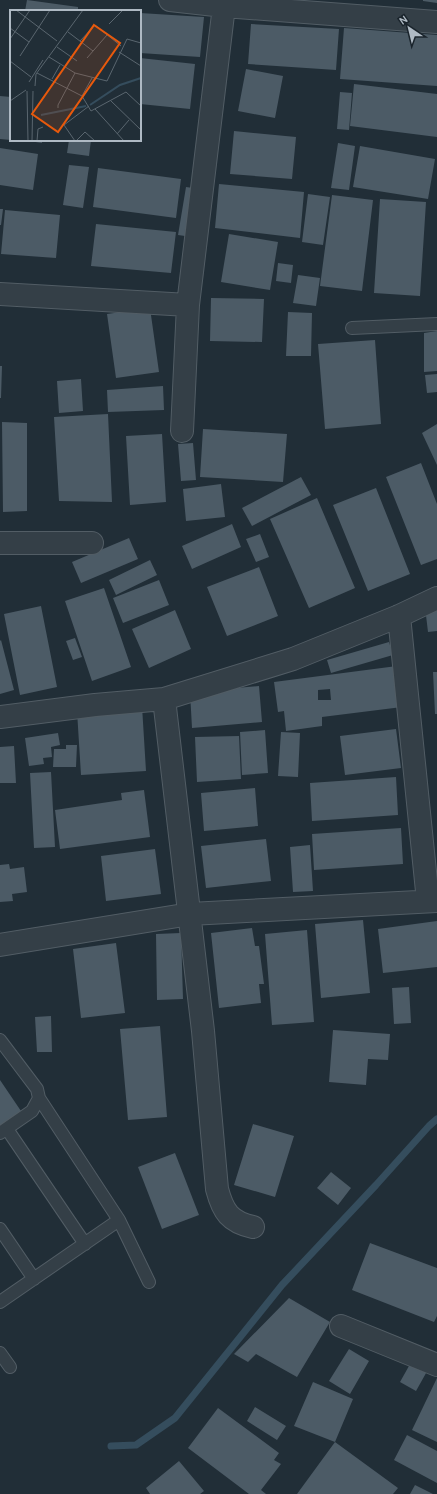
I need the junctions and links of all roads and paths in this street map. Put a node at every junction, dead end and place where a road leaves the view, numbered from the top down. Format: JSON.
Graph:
{"nodes":[{"id":1,"x":170,"y":0,"type":"edge"},
{"id":2,"x":224,"y":6,"type":"junction"},
{"id":3,"x":437,"y":22,"type":"edge"},
{"id":4,"x":0,"y":294,"type":"edge"},
{"id":5,"x":188,"y":305,"type":"junction"},
{"id":6,"x":437,"y":324,"type":"edge"},
{"id":7,"x":352,"y":328,"type":"dead end"},
{"id":8,"x":182,"y":431,"type":"dead end"},
{"id":9,"x":0,"y":543,"type":"edge"},
{"id":10,"x":92,"y":543,"type":"dead end"},
{"id":11,"x":437,"y":598,"type":"edge"},
{"id":12,"x":399,"y":616,"type":"junction"},
{"id":13,"x":164,"y":699,"type":"junction"},
{"id":14,"x":0,"y":717,"type":"edge"},
{"id":15,"x":432,"y":901,"type":"edge"},
{"id":16,"x":190,"y":914,"type":"junction"},
{"id":17,"x":0,"y":945,"type":"edge"},
{"id":18,"x":0,"y":1040,"type":"edge"},
{"id":19,"x":39,"y":1098,"type":"junction"},
{"id":20,"x":4,"y":1131,"type":"edge"},
{"id":21,"x":119,"y":1220,"type":"junction"},
{"id":22,"x":253,"y":1227,"type":"dead end"},
{"id":23,"x":0,"y":1229,"type":"edge"},
{"id":24,"x":85,"y":1244,"type":"junction"},
{"id":25,"x":34,"y":1279,"type":"junction"},
{"id":26,"x":149,"y":1282,"type":"dead end"},
{"id":27,"x":0,"y":1302,"type":"edge"},
{"id":28,"x":341,"y":1326,"type":"dead end"},
{"id":29,"x":0,"y":1353,"type":"edge"},
{"id":30,"x":437,"y":1365,"type":"edge"},
{"id":31,"x":10,"y":1367,"type":"dead end"}],
"edges":[{"from":1,"to":2,"type":"street"},
{"from":2,"to":3,"type":"street"},
{"from":2,"to":5,"type":"street"},
{"from":4,"to":5,"type":"street"},
{"from":5,"to":8,"type":"street"},
{"from":6,"to":7,"type":"lane"},
{"from":9,"to":10,"type":"street"},
{"from":11,"to":12,"type":"street"},
{"from":12,"to":13,"type":"street"},
{"from":12,"to":15,"type":"street"},
{"from":13,"to":14,"type":"street"},
{"from":13,"to":16,"type":"street"},
{"from":15,"to":16,"type":"street"},
{"from":16,"to":17,"type":"street"},
{"from":16,"to":22,"type":"street"},
{"from":18,"to":19,"type":"lane"},
{"from":19,"to":20,"type":"lane"},
{"from":19,"to":21,"type":"lane"},
{"from":20,"to":24,"type":"lane"},
{"from":21,"to":24,"type":"lane"},
{"from":21,"to":26,"type":"lane"},
{"from":23,"to":25,"type":"lane"},
{"from":24,"to":25,"type":"lane"},
{"from":25,"to":27,"type":"lane"},
{"from":28,"to":30,"type":"street"},
{"from":29,"to":31,"type":"lane"}]}
